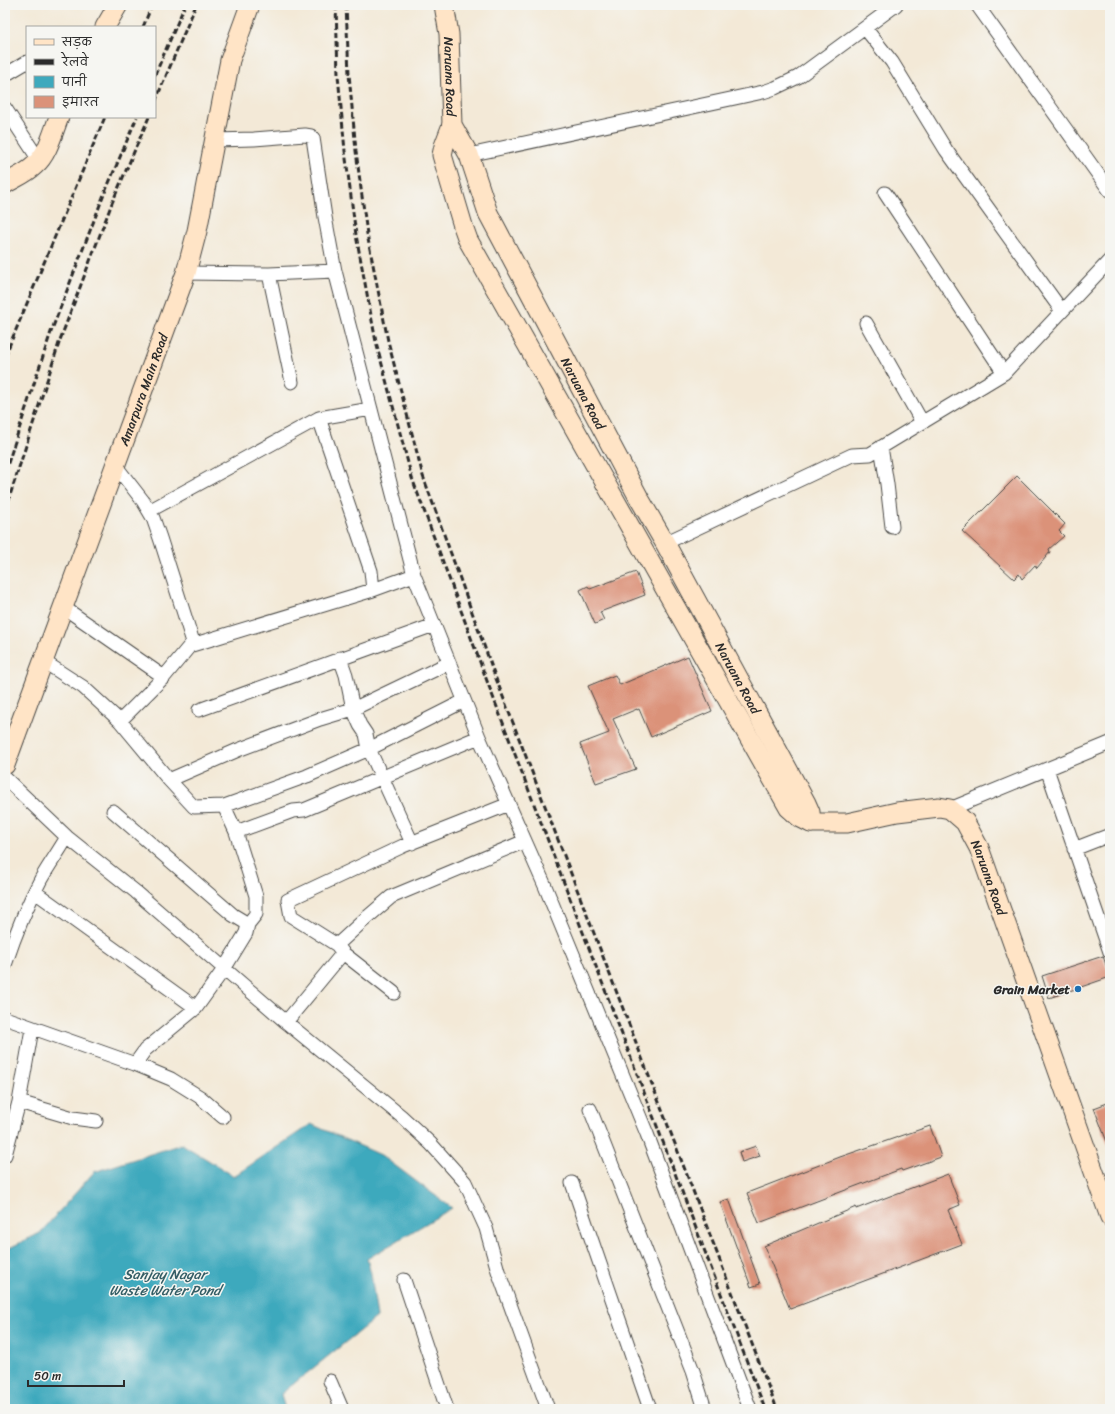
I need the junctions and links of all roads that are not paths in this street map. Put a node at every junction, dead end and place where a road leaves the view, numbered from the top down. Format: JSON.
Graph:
{"nodes":[{"id":1,"x":118,"y":5,"type":"edge"},
{"id":2,"x":250,"y":5,"type":"edge"},
{"id":3,"x":444,"y":5,"type":"edge"},
{"id":4,"x":896,"y":5,"type":"edge"},
{"id":5,"x":977,"y":5,"type":"edge"},
{"id":6,"x":106,"y":26,"type":"edge"},
{"id":7,"x":865,"y":28,"type":"junction"},
{"id":8,"x":26,"y":63,"type":"edge"},
{"id":9,"x":5,"y":75,"type":"edge"},
{"id":10,"x":5,"y":108,"type":"edge"},
{"id":11,"x":59,"y":118,"type":"edge"},
{"id":12,"x":452,"y":125,"type":"junction"},
{"id":13,"x":215,"y":140,"type":"junction"},
{"id":14,"x":469,"y":155,"type":"junction"},
{"id":15,"x":39,"y":160,"type":"junction"},
{"id":16,"x":5,"y":184,"type":"edge"},
{"id":17,"x":1110,"y":191,"type":"edge"},
{"id":18,"x":885,"y":193,"type":"dead end"},
{"id":19,"x":1110,"y":260,"type":"edge"},
{"id":20,"x":335,"y":271,"type":"junction"},
{"id":21,"x":186,"y":273,"type":"junction"},
{"id":22,"x":269,"y":274,"type":"junction"},
{"id":23,"x":1062,"y":311,"type":"junction"},
{"id":24,"x":866,"y":323,"type":"dead end"},
{"id":25,"x":1004,"y":372,"type":"junction"},
{"id":26,"x":292,"y":382,"type":"dead end"},
{"id":27,"x":371,"y":409,"type":"junction"},
{"id":28,"x":319,"y":418,"type":"junction"},
{"id":29,"x":922,"y":422,"type":"junction"},
{"id":30,"x":881,"y":447,"type":"junction"},
{"id":31,"x":115,"y":465,"type":"junction"},
{"id":32,"x":149,"y":511,"type":"junction"},
{"id":33,"x":892,"y":527,"type":"dead end"},
{"id":34,"x":665,"y":543,"type":"junction"},
{"id":35,"x":414,"y":575,"type":"junction"},
{"id":36,"x":373,"y":590,"type":"junction"},
{"id":37,"x":63,"y":607,"type":"junction"},
{"id":38,"x":434,"y":625,"type":"junction"},
{"id":39,"x":192,"y":645,"type":"junction"},
{"id":40,"x":340,"y":658,"type":"junction"},
{"id":41,"x":43,"y":662,"type":"junction"},
{"id":42,"x":449,"y":663,"type":"junction"},
{"id":43,"x":164,"y":677,"type":"junction"},
{"id":44,"x":464,"y":701,"type":"junction"},
{"id":45,"x":353,"y":709,"type":"junction"},
{"id":46,"x":199,"y":710,"type":"dead end"},
{"id":47,"x":120,"y":720,"type":"junction"},
{"id":48,"x":479,"y":737,"type":"junction"},
{"id":49,"x":1110,"y":743,"type":"edge"},
{"id":50,"x":369,"y":749,"type":"junction"},
{"id":51,"x":5,"y":765,"type":"edge"},
{"id":52,"x":1047,"y":769,"type":"junction"},
{"id":53,"x":5,"y":778,"type":"edge"},
{"id":54,"x":382,"y":778,"type":"junction"},
{"id":55,"x":169,"y":780,"type":"junction"},
{"id":56,"x":508,"y":804,"type":"junction"},
{"id":57,"x":224,"y":806,"type":"junction"},
{"id":58,"x":950,"y":809,"type":"junction"},
{"id":59,"x":113,"y":811,"type":"dead end"},
{"id":60,"x":811,"y":823,"type":"junction"},
{"id":61,"x":236,"y":832,"type":"junction"},
{"id":62,"x":1110,"y":835,"type":"edge"},
{"id":63,"x":67,"y":837,"type":"junction"},
{"id":64,"x":525,"y":841,"type":"junction"},
{"id":65,"x":412,"y":843,"type":"junction"},
{"id":66,"x":1074,"y":849,"type":"junction"},
{"id":67,"x":34,"y":892,"type":"junction"},
{"id":68,"x":248,"y":924,"type":"junction"},
{"id":69,"x":1107,"y":933,"type":"edge"},
{"id":70,"x":340,"y":949,"type":"junction"},
{"id":71,"x":1110,"y":952,"type":"edge"},
{"id":72,"x":5,"y":965,"type":"edge"},
{"id":73,"x":224,"y":969,"type":"junction"},
{"id":74,"x":394,"y":993,"type":"dead end"},
{"id":75,"x":196,"y":1008,"type":"junction"},
{"id":76,"x":5,"y":1018,"type":"edge"},
{"id":77,"x":286,"y":1022,"type":"junction"},
{"id":78,"x":32,"y":1029,"type":"junction"},
{"id":79,"x":135,"y":1064,"type":"junction"},
{"id":80,"x":19,"y":1102,"type":"junction"},
{"id":81,"x":590,"y":1109,"type":"dead end"},
{"id":82,"x":223,"y":1117,"type":"dead end"},
{"id":83,"x":96,"y":1121,"type":"dead end"},
{"id":84,"x":5,"y":1155,"type":"edge"},
{"id":85,"x":572,"y":1183,"type":"dead end"},
{"id":86,"x":1110,"y":1217,"type":"edge"},
{"id":87,"x":404,"y":1280,"type":"dead end"},
{"id":88,"x":330,"y":1381,"type":"dead end"},
{"id":89,"x":342,"y":1409,"type":"edge"},
{"id":90,"x":447,"y":1409,"type":"edge"},
{"id":91,"x":548,"y":1409,"type":"edge"},
{"id":92,"x":650,"y":1409,"type":"edge"},
{"id":93,"x":706,"y":1409,"type":"edge"},
{"id":94,"x":750,"y":1409,"type":"edge"}],
"edges":[{"from":1,"to":6,"type":"street"},
{"from":2,"to":13,"type":"street","name":"Amarpura Main Road"},
{"from":3,"to":12,"type":"street","name":"Naruana Road"},
{"from":4,"to":7,"type":"street"},
{"from":5,"to":17,"type":"street"},
{"from":7,"to":14,"type":"street"},
{"from":7,"to":23,"type":"street"},
{"from":8,"to":9,"type":"street"},
{"from":10,"to":15,"type":"street"},
{"from":11,"to":15,"type":"street"},
{"from":12,"to":14,"type":"street","name":"Naruana Road"},
{"from":12,"to":60,"type":"street"},
{"from":13,"to":20,"type":"street"},
{"from":13,"to":21,"type":"street","name":"Amarpura Main Road"},
{"from":14,"to":34,"type":"street","name":"Naruana Road"},
{"from":15,"to":16,"type":"street"},
{"from":18,"to":25,"type":"street"},
{"from":19,"to":23,"type":"street"},
{"from":20,"to":22,"type":"street"},
{"from":20,"to":27,"type":"street"},
{"from":21,"to":22,"type":"street"},
{"from":21,"to":31,"type":"street","name":"Amarpura Main Road"},
{"from":22,"to":26,"type":"street"},
{"from":23,"to":25,"type":"street"},
{"from":24,"to":29,"type":"street"},
{"from":25,"to":29,"type":"street"},
{"from":27,"to":28,"type":"street"},
{"from":27,"to":35,"type":"street"},
{"from":28,"to":32,"type":"street"},
{"from":28,"to":36,"type":"street"},
{"from":29,"to":30,"type":"street"},
{"from":30,"to":33,"type":"street"},
{"from":30,"to":34,"type":"street"},
{"from":31,"to":32,"type":"street"},
{"from":31,"to":37,"type":"street","name":"Amarpura Main Road"},
{"from":32,"to":39,"type":"street"},
{"from":34,"to":60,"type":"street","name":"Naruana Road"},
{"from":35,"to":36,"type":"street"},
{"from":35,"to":38,"type":"street"},
{"from":36,"to":39,"type":"street"},
{"from":37,"to":41,"type":"street","name":"Amarpura Main Road"},
{"from":37,"to":43,"type":"street"},
{"from":38,"to":40,"type":"street"},
{"from":38,"to":42,"type":"street"},
{"from":39,"to":43,"type":"street"},
{"from":40,"to":45,"type":"street"},
{"from":40,"to":46,"type":"street"},
{"from":41,"to":47,"type":"street"},
{"from":41,"to":51,"type":"street","name":"Amarpura Main Road"},
{"from":42,"to":44,"type":"street"},
{"from":42,"to":45,"type":"street"},
{"from":43,"to":47,"type":"street"},
{"from":44,"to":48,"type":"street"},
{"from":44,"to":50,"type":"street"},
{"from":45,"to":50,"type":"street"},
{"from":45,"to":55,"type":"street"},
{"from":47,"to":55,"type":"street"},
{"from":48,"to":54,"type":"street"},
{"from":48,"to":56,"type":"street"},
{"from":49,"to":52,"type":"street"},
{"from":50,"to":54,"type":"street"},
{"from":50,"to":57,"type":"street"},
{"from":52,"to":58,"type":"street"},
{"from":52,"to":66,"type":"street"},
{"from":53,"to":63,"type":"street"},
{"from":54,"to":61,"type":"street"},
{"from":54,"to":65,"type":"street"},
{"from":55,"to":57,"type":"street"},
{"from":56,"to":64,"type":"street"},
{"from":56,"to":65,"type":"street"},
{"from":57,"to":61,"type":"street"},
{"from":58,"to":60,"type":"street"},
{"from":58,"to":86,"type":"street","name":"Naruana Road"},
{"from":59,"to":68,"type":"street"},
{"from":61,"to":68,"type":"street"},
{"from":62,"to":66,"type":"street"},
{"from":63,"to":67,"type":"street"},
{"from":63,"to":73,"type":"street"},
{"from":64,"to":70,"type":"street"},
{"from":64,"to":94,"type":"street"},
{"from":65,"to":70,"type":"street"},
{"from":66,"to":69,"type":"street"},
{"from":67,"to":72,"type":"street"},
{"from":67,"to":75,"type":"street"},
{"from":68,"to":73,"type":"street"},
{"from":69,"to":71,"type":"street"},
{"from":70,"to":74,"type":"street"},
{"from":70,"to":77,"type":"street"},
{"from":73,"to":75,"type":"street"},
{"from":73,"to":77,"type":"street"},
{"from":75,"to":79,"type":"street"},
{"from":76,"to":78,"type":"street"},
{"from":77,"to":91,"type":"street"},
{"from":78,"to":79,"type":"street"},
{"from":78,"to":80,"type":"street"},
{"from":79,"to":82,"type":"street"},
{"from":80,"to":83,"type":"street"},
{"from":80,"to":84,"type":"street"},
{"from":81,"to":93,"type":"street"},
{"from":85,"to":92,"type":"street"},
{"from":87,"to":90,"type":"street"},
{"from":88,"to":89,"type":"street"}]}
